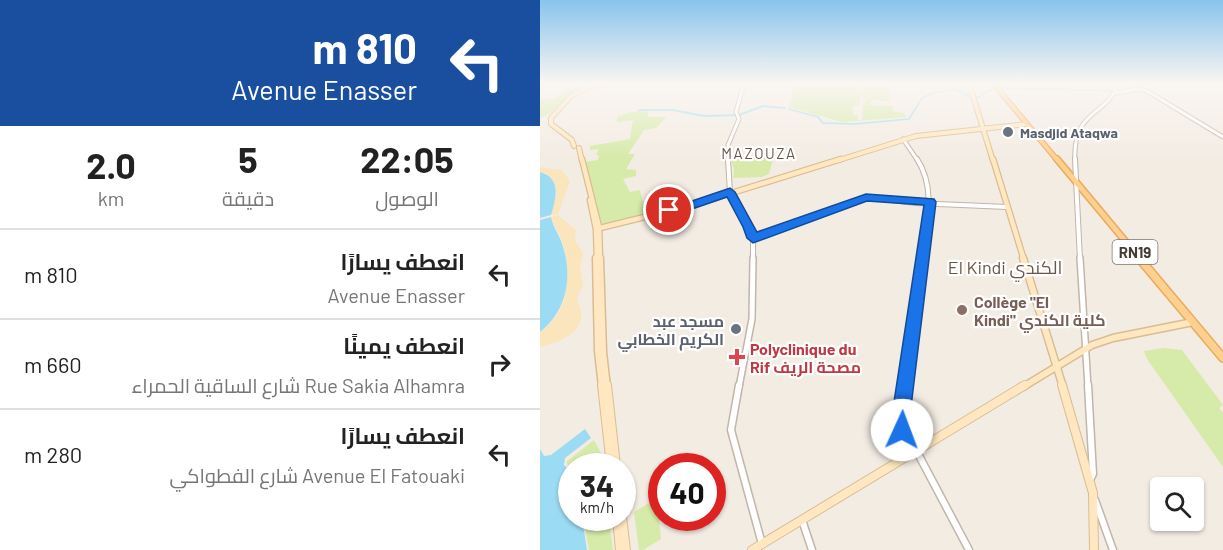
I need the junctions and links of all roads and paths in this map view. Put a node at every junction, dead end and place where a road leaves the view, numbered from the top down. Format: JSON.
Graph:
{"nodes":[{"id":1,"x":561,"y":109,"type":"edge"},
{"id":2,"x":739,"y":109,"type":"edge"},
{"id":3,"x":977,"y":109,"type":"edge"},
{"id":4,"x":1014,"y":109,"type":"edge"},
{"id":5,"x":1095,"y":109,"type":"edge"},
{"id":6,"x":1179,"y":109,"type":"edge"},
{"id":7,"x":1027,"y":124,"type":"junction"},
{"id":8,"x":983,"y":129,"type":"junction"},
{"id":9,"x":1223,"y":137,"type":"edge"},
{"id":10,"x":903,"y":139,"type":"junction"},
{"id":11,"x":1076,"y":183,"type":"junction"},
{"id":12,"x":730,"y":192,"type":"junction"},
{"id":13,"x":930,"y":202,"type":"junction"},
{"id":14,"x":1007,"y":207,"type":"junction"},
{"id":15,"x":598,"y":228,"type":"junction"},
{"id":16,"x":753,"y":238,"type":"junction"},
{"id":17,"x":1193,"y":322,"type":"junction"},
{"id":18,"x":1086,"y":349,"type":"junction"},
{"id":19,"x":1223,"y":358,"type":"edge"},
{"id":20,"x":1056,"y":367,"type":"junction"},
{"id":21,"x":916,"y":450,"type":"junction"},
{"id":22,"x":610,"y":453,"type":"edge"},
{"id":23,"x":614,"y":453,"type":"edge"},
{"id":24,"x":1090,"y":480,"type":"junction"},
{"id":25,"x":1093,"y":495,"type":"junction"},
{"id":26,"x":802,"y":520,"type":"junction"},
{"id":27,"x":618,"y":531,"type":"edge"},
{"id":28,"x":624,"y":531,"type":"edge"},
{"id":29,"x":760,"y":547,"type":"edge"},
{"id":30,"x":620,"y":550,"type":"edge"},
{"id":31,"x":626,"y":550,"type":"edge"},
{"id":32,"x":752,"y":550,"type":"edge"},
{"id":33,"x":812,"y":550,"type":"edge"},
{"id":34,"x":969,"y":550,"type":"edge"},
{"id":35,"x":1094,"y":550,"type":"edge"},
{"id":36,"x":1113,"y":550,"type":"edge"}],
"edges":[{"from":1,"to":15,"type":"main road"},
{"from":2,"to":12,"type":"street"},
{"from":3,"to":8,"type":"main road"},
{"from":4,"to":7,"type":"main road","number":"RN19"},
{"from":5,"to":11,"type":"street"},
{"from":6,"to":9,"type":"street"},
{"from":7,"to":8,"type":"main road"},
{"from":7,"to":11,"type":"main road","number":"RN19"},
{"from":8,"to":10,"type":"main road"},
{"from":8,"to":14,"type":"main road"},
{"from":10,"to":12,"type":"main road"},
{"from":10,"to":13,"type":"street"},
{"from":11,"to":17,"type":"main road","number":"RN19"},
{"from":11,"to":18,"type":"street"},
{"from":12,"to":15,"type":"main road"},
{"from":12,"to":16,"type":"street"},
{"from":13,"to":14,"type":"street"},
{"from":13,"to":16,"type":"street"},
{"from":13,"to":21,"type":"street"},
{"from":14,"to":20,"type":"main road"},
{"from":15,"to":22,"type":"main road"},
{"from":15,"to":23,"type":"main road"},
{"from":16,"to":29,"type":"street"},
{"from":17,"to":18,"type":"main road"},
{"from":17,"to":19,"type":"main road","number":"RN19"},
{"from":18,"to":20,"type":"main road"},
{"from":18,"to":24,"type":"street"},
{"from":20,"to":21,"type":"main road"},
{"from":20,"to":24,"type":"main road"},
{"from":21,"to":26,"type":"main road"},
{"from":21,"to":34,"type":"street"},
{"from":24,"to":25,"type":"main road"},
{"from":25,"to":35,"type":"main road"},
{"from":25,"to":36,"type":"street"},
{"from":26,"to":29,"type":"main road"},
{"from":26,"to":33,"type":"street"},
{"from":27,"to":30,"type":"main road"},
{"from":28,"to":31,"type":"main road"},
{"from":29,"to":32,"type":"main road"}]}
